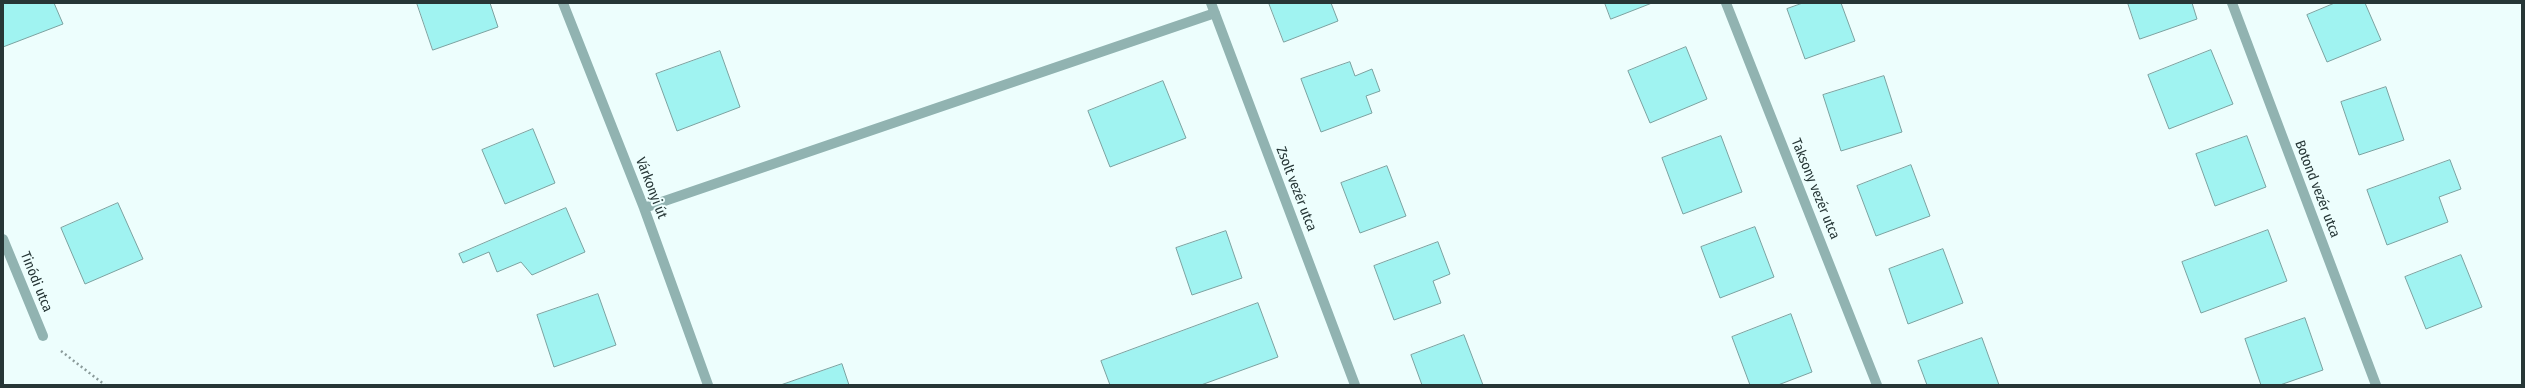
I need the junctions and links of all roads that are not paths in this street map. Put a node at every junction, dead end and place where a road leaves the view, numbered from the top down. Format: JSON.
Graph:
{"nodes":[{"id":1,"x":563,"y":3,"type":"edge"},
{"id":2,"x":1211,"y":3,"type":"edge"},
{"id":3,"x":1726,"y":3,"type":"edge"},
{"id":4,"x":2232,"y":3,"type":"edge"},
{"id":5,"x":1215,"y":13,"type":"junction"},
{"id":6,"x":644,"y":208,"type":"junction"},
{"id":7,"x":3,"y":239,"type":"edge"},
{"id":8,"x":43,"y":336,"type":"road end"},
{"id":9,"x":708,"y":385,"type":"edge"},
{"id":10,"x":1355,"y":385,"type":"edge"},
{"id":11,"x":1877,"y":385,"type":"edge"},
{"id":12,"x":2376,"y":385,"type":"edge"}],
"edges":[{"from":1,"to":6,"type":"street","name":"Várkonyi út"},
{"from":2,"to":5,"type":"street","name":"Zsolt vezér utca"},
{"from":3,"to":11,"type":"street","name":"Taksony vezér utca"},
{"from":4,"to":12,"type":"street","name":"Botond vezér utca"},
{"from":5,"to":6,"type":"street"},
{"from":5,"to":10,"type":"street","name":"Zsolt vezér utca"},
{"from":6,"to":9,"type":"street","name":"Várkonyi út"},
{"from":7,"to":8,"type":"street","name":"Tinódi utca"}]}
